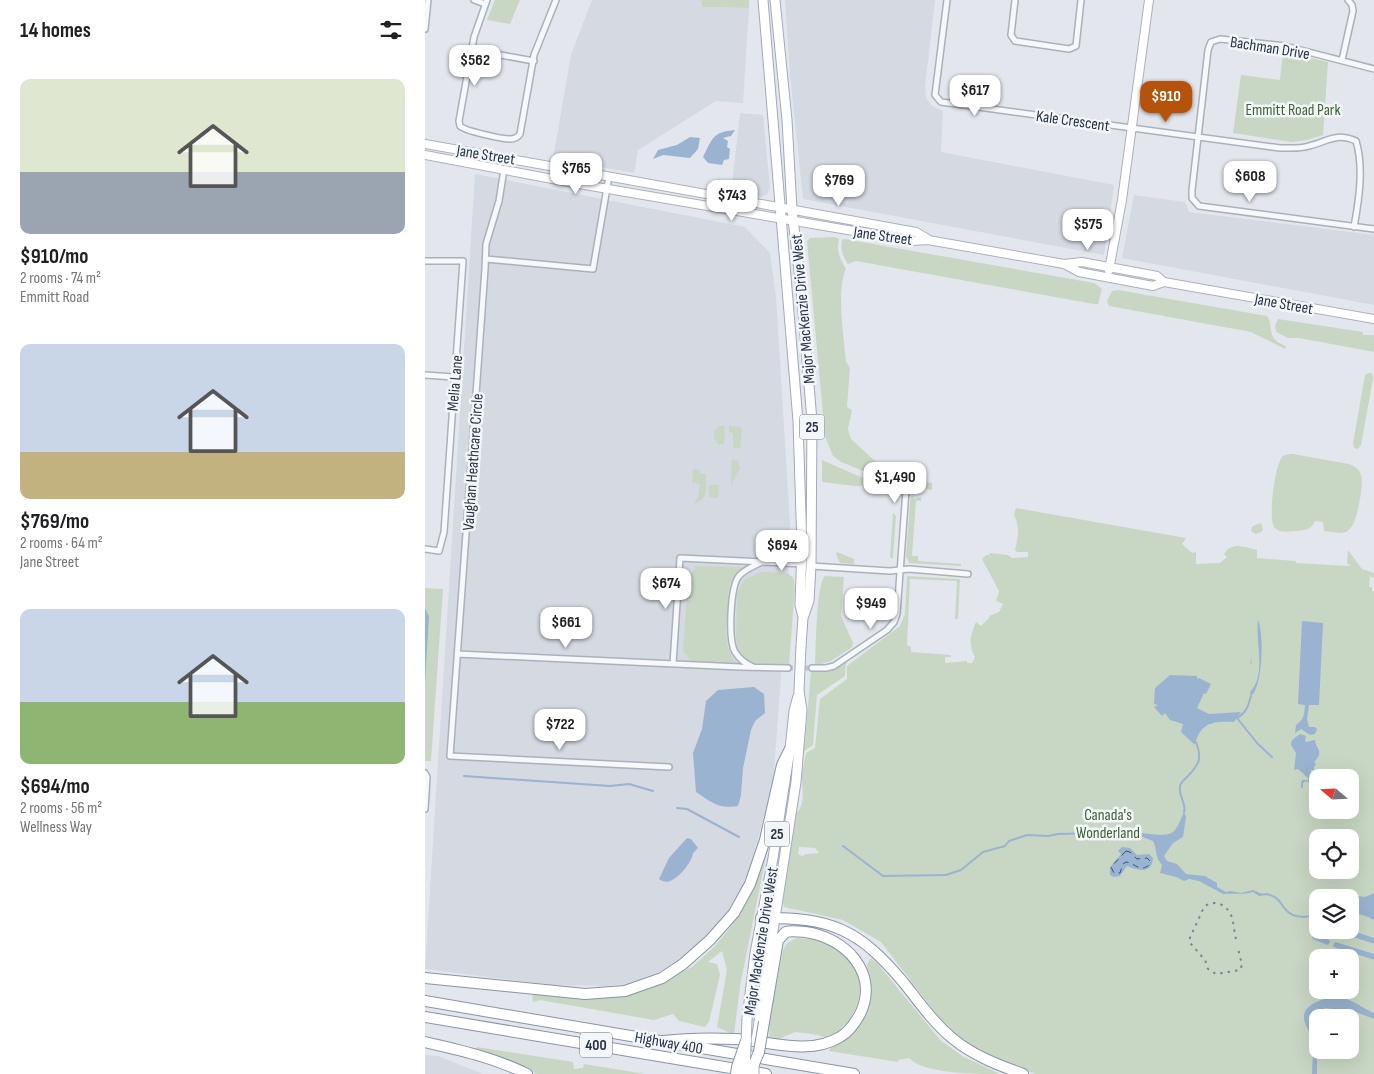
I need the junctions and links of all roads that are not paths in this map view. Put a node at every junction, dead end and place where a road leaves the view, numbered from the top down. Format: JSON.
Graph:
{"nodes":[{"id":1,"x":429,"y":0,"type":"edge"},
{"id":2,"x":474,"y":0,"type":"edge"},
{"id":3,"x":556,"y":0,"type":"edge"},
{"id":4,"x":763,"y":0,"type":"edge"},
{"id":5,"x":775,"y":0,"type":"edge"},
{"id":6,"x":947,"y":0,"type":"edge"},
{"id":7,"x":1015,"y":0,"type":"edge"},
{"id":8,"x":1081,"y":0,"type":"edge"},
{"id":9,"x":1149,"y":0,"type":"edge"},
{"id":10,"x":1347,"y":0,"type":"edge"},
{"id":11,"x":486,"y":2,"type":"edge"},
{"id":12,"x":425,"y":29,"type":"edge"},
{"id":13,"x":473,"y":50,"type":"junction"},
{"id":14,"x":1342,"y":60,"type":"junction"},
{"id":15,"x":534,"y":62,"type":"junction"},
{"id":16,"x":1374,"y":69,"type":"edge"},
{"id":17,"x":1131,"y":128,"type":"junction"},
{"id":18,"x":1199,"y":137,"type":"junction"},
{"id":19,"x":425,"y":144,"type":"edge"},
{"id":20,"x":425,"y":155,"type":"edge"},
{"id":21,"x":504,"y":169,"type":"junction"},
{"id":22,"x":607,"y":185,"type":"junction"},
{"id":23,"x":792,"y":210,"type":"junction"},
{"id":24,"x":780,"y":213,"type":"junction"},
{"id":25,"x":794,"y":221,"type":"junction"},
{"id":26,"x":1354,"y":227,"type":"junction"},
{"id":27,"x":1374,"y":229,"type":"edge"},
{"id":28,"x":928,"y":240,"type":"junction"},
{"id":29,"x":486,"y":259,"type":"junction"},
{"id":30,"x":425,"y":261,"type":"edge"},
{"id":31,"x":1064,"y":264,"type":"junction"},
{"id":32,"x":1110,"y":267,"type":"junction"},
{"id":33,"x":1108,"y":277,"type":"junction"},
{"id":34,"x":1164,"y":282,"type":"junction"},
{"id":35,"x":1374,"y":318,"type":"edge"},
{"id":36,"x":425,"y":376,"type":"edge"},
{"id":37,"x":454,"y":377,"type":"junction"},
{"id":38,"x":906,"y":490,"type":"dead end"},
{"id":39,"x":425,"y":550,"type":"edge"},
{"id":40,"x":765,"y":561,"type":"junction"},
{"id":41,"x":801,"y":564,"type":"junction"},
{"id":42,"x":811,"y":566,"type":"junction"},
{"id":43,"x":899,"y":570,"type":"junction"},
{"id":44,"x":968,"y":574,"type":"dead end"},
{"id":45,"x":803,"y":618,"type":"junction"},
{"id":46,"x":458,"y":654,"type":"junction"},
{"id":47,"x":673,"y":664,"type":"junction"},
{"id":48,"x":753,"y":667,"type":"junction"},
{"id":49,"x":788,"y":668,"type":"tunnel mouth"},
{"id":50,"x":812,"y":668,"type":"tunnel mouth"},
{"id":51,"x":799,"y":690,"type":"junction"},
{"id":52,"x":790,"y":749,"type":"junction"},
{"id":53,"x":669,"y":767,"type":"dead end"},
{"id":54,"x":425,"y":773,"type":"edge"},
{"id":55,"x":425,"y":809,"type":"edge"},
{"id":56,"x":761,"y":918,"type":"junction"},
{"id":57,"x":774,"y":918,"type":"junction"},
{"id":58,"x":425,"y":978,"type":"edge"},
{"id":59,"x":425,"y":1001,"type":"edge"},
{"id":60,"x":425,"y":1017,"type":"edge"},
{"id":61,"x":664,"y":1041,"type":"junction"},
{"id":62,"x":751,"y":1041,"type":"junction"},
{"id":63,"x":425,"y":1042,"type":"edge"},
{"id":64,"x":754,"y":1069,"type":"edge"},
{"id":65,"x":527,"y":1074,"type":"edge"},
{"id":66,"x":736,"y":1074,"type":"edge"},
{"id":67,"x":745,"y":1074,"type":"edge"},
{"id":68,"x":766,"y":1074,"type":"edge"},
{"id":69,"x":854,"y":1074,"type":"edge"},
{"id":70,"x":1023,"y":1074,"type":"edge"}],
"edges":[{"from":1,"to":12,"type":"street"},
{"from":2,"to":11,"type":"street"},
{"from":3,"to":15,"type":"street"},
{"from":4,"to":24,"type":"main road","name":"Major MacKenzie Drive West","number":"25"},
{"from":5,"to":23,"type":"main road","name":"Major MacKenzie Drive West","number":"25"},
{"from":6,"to":17,"type":"street","name":"Kale Crescent"},
{"from":7,"to":8,"type":"street"},
{"from":9,"to":17,"type":"main road"},
{"from":10,"to":14,"type":"street"},
{"from":11,"to":13,"type":"street"},
{"from":13,"to":15,"type":"street"},
{"from":13,"to":15,"type":"street"},
{"from":14,"to":16,"type":"street","name":"Bachman Drive"},
{"from":14,"to":18,"type":"street","name":"Bachman Drive"},
{"from":17,"to":18,"type":"street","name":"Kale Crescent"},
{"from":17,"to":32,"type":"main road"},
{"from":18,"to":26,"type":"street","name":"Bachman Drive"},
{"from":18,"to":26,"type":"street","name":"Kale Crescent"},
{"from":19,"to":24,"type":"main road","name":"Jane Street"},
{"from":20,"to":21,"type":"main road","name":"Jane Street"},
{"from":21,"to":22,"type":"main road","name":"Jane Street"},
{"from":21,"to":29,"type":"street","name":"Vaughan Heathcare Circle"},
{"from":22,"to":24,"type":"main road","name":"Jane Street"},
{"from":22,"to":29,"type":"street"},
{"from":23,"to":24,"type":"main road","name":"Jane Street"},
{"from":23,"to":25,"type":"main road","name":"Major MacKenzie Drive West","number":"25"},
{"from":23,"to":28,"type":"main road","name":"Jane Street"},
{"from":24,"to":25,"type":"main road","name":"Jane Street"},
{"from":24,"to":41,"type":"main road","name":"Major MacKenzie Drive West","number":"25"},
{"from":25,"to":28,"type":"main road","name":"Jane Street"},
{"from":25,"to":42,"type":"main road","name":"Major MacKenzie Drive West","number":"25"},
{"from":26,"to":27,"type":"street","name":"Bachman Drive"},
{"from":28,"to":31,"type":"main road","name":"Jane Street"},
{"from":29,"to":46,"type":"street","name":"Vaughan Heathcare Circle"},
{"from":30,"to":37,"type":"street","name":"Melia Lane"},
{"from":31,"to":32,"type":"main road","name":"Jane Street"},
{"from":31,"to":33,"type":"main road","name":"Jane Street"},
{"from":32,"to":33,"type":"main road"},
{"from":32,"to":34,"type":"main road","name":"Jane Street"},
{"from":33,"to":34,"type":"main road","name":"Jane Street"},
{"from":34,"to":35,"type":"main road","name":"Jane Street"},
{"from":36,"to":37,"type":"street"},
{"from":37,"to":39,"type":"street","name":"Melia Lane"},
{"from":38,"to":43,"type":"street"},
{"from":40,"to":41,"type":"street"},
{"from":40,"to":47,"type":"street"},
{"from":40,"to":48,"type":"street"},
{"from":41,"to":42,"type":"street"},
{"from":41,"to":45,"type":"main road","name":"Major MacKenzie Drive West","number":"25"},
{"from":42,"to":43,"type":"street"},
{"from":42,"to":45,"type":"main road","name":"Major MacKenzie Drive West","number":"25"},
{"from":43,"to":44,"type":"street"},
{"from":43,"to":50,"type":"street"},
{"from":45,"to":51,"type":"main road","name":"Major MacKenzie Drive West","number":"25","bridge":true},
{"from":46,"to":47,"type":"street"},
{"from":46,"to":53,"type":"street","name":"Vaughan Heathcare Circle"},
{"from":47,"to":48,"type":"street"},
{"from":48,"to":49,"type":"street"},
{"from":51,"to":52,"type":"main road","name":"Major MacKenzie Drive West","number":"25"},
{"from":51,"to":57,"type":"main road","name":"Major MacKenzie Drive West","number":"25"},
{"from":52,"to":56,"type":"main road","name":"Major MacKenzie Drive West","number":"25"},
{"from":52,"to":58,"type":"highway"},
{"from":54,"to":55,"type":"street"},
{"from":56,"to":57,"type":"highway"},
{"from":56,"to":62,"type":"main road","name":"Major MacKenzie Drive West","number":"25","bridge":true},
{"from":57,"to":62,"type":"main road","name":"Major MacKenzie Drive West","number":"25"},
{"from":57,"to":70,"type":"highway"},
{"from":59,"to":61,"type":"highway","name":"Highway 400","number":"400"},
{"from":60,"to":68,"type":"highway","name":"Highway 400","number":"400"},
{"from":61,"to":64,"type":"highway","bridge":true},
{"from":61,"to":69,"type":"highway","name":"Highway 400","number":"400"},
{"from":62,"to":64,"type":"main road","name":"Major MacKenzie Drive West","number":"25"},
{"from":62,"to":66,"type":"highway","bridge":true},
{"from":62,"to":67,"type":"main road","name":"Major MacKenzie Drive West","number":"25","bridge":true},
{"from":63,"to":65,"type":"highway"}]}
